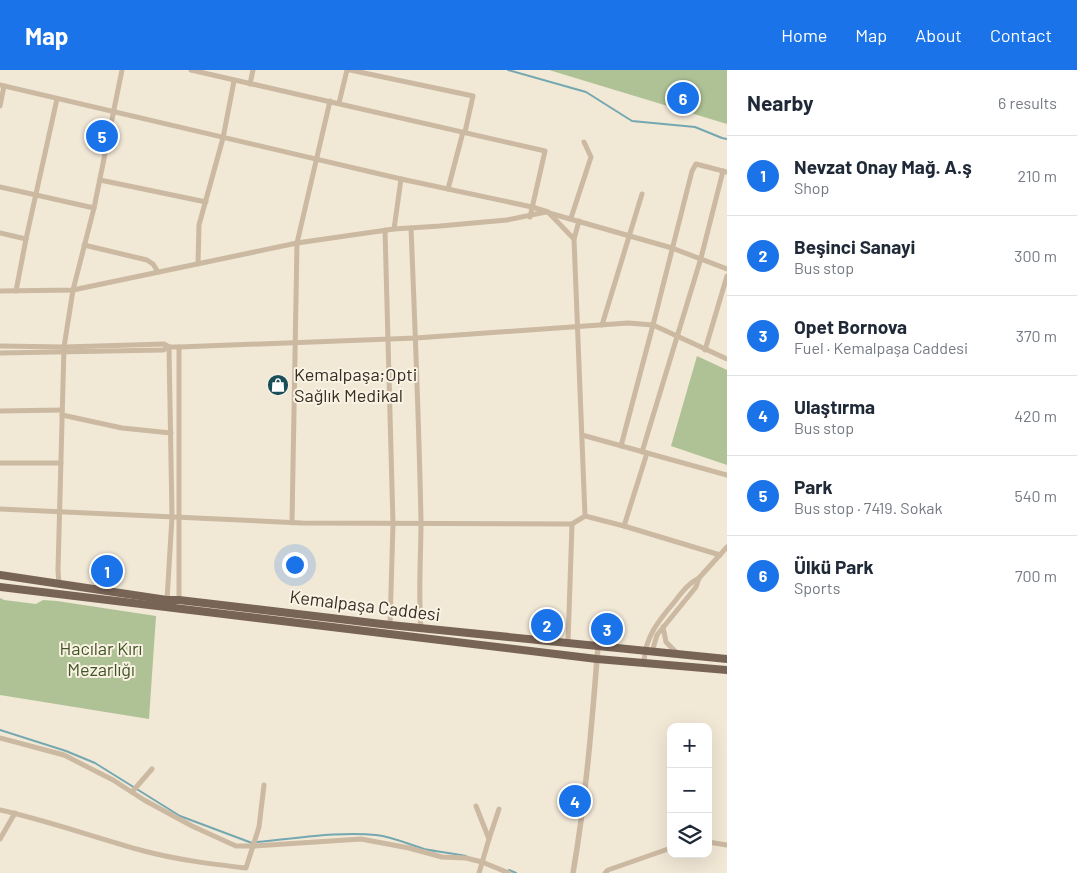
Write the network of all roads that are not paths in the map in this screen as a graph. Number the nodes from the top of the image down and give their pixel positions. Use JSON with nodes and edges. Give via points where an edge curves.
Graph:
{"nodes":[{"id":1,"x":122,"y":70,"type":"edge"},
{"id":2,"x":191,"y":70,"type":"edge"},
{"id":3,"x":253,"y":70,"type":"edge"},
{"id":4,"x":348,"y":70,"type":"edge"},
{"id":5,"x":234,"y":80,"type":"junction"},
{"id":6,"x":250,"y":84,"type":"junction"},
{"id":7,"x":2,"y":85,"type":"edge"},
{"id":8,"x":57,"y":99,"type":"junction"},
{"id":9,"x":330,"y":101,"type":"junction"},
{"id":10,"x":339,"y":103,"type":"junction"},
{"id":11,"x":0,"y":106,"type":"edge"},
{"id":12,"x":114,"y":111,"type":"junction"},
{"id":13,"x":464,"y":132,"type":"junction"},
{"id":14,"x":223,"y":138,"type":"junction"},
{"id":15,"x":584,"y":142,"type":"dead end"},
{"id":16,"x":317,"y":160,"type":"junction"},
{"id":17,"x":725,"y":172,"type":"edge"},
{"id":18,"x":402,"y":179,"type":"junction"},
{"id":19,"x":100,"y":180,"type":"junction"},
{"id":20,"x":0,"y":187,"type":"edge"},
{"id":21,"x":448,"y":189,"type":"junction"},
{"id":22,"x":642,"y":194,"type":"dead end"},
{"id":23,"x":36,"y":195,"type":"junction"},
{"id":24,"x":206,"y":202,"type":"junction"},
{"id":25,"x":532,"y":207,"type":"junction"},
{"id":26,"x":94,"y":208,"type":"junction"},
{"id":27,"x":547,"y":212,"type":"junction"},
{"id":28,"x":530,"y":216,"type":"junction"},
{"id":29,"x":571,"y":218,"type":"junction"},
{"id":30,"x":579,"y":221,"type":"junction"},
{"id":31,"x":411,"y":228,"type":"junction"},
{"id":32,"x":394,"y":229,"type":"junction"},
{"id":33,"x":385,"y":230,"type":"junction"},
{"id":34,"x":0,"y":233,"type":"edge"},
{"id":35,"x":630,"y":235,"type":"junction"},
{"id":36,"x":26,"y":239,"type":"junction"},
{"id":37,"x":574,"y":239,"type":"junction"},
{"id":38,"x":297,"y":243,"type":"junction"},
{"id":39,"x":84,"y":245,"type":"junction"},
{"id":40,"x":672,"y":248,"type":"junction"},
{"id":41,"x":701,"y":258,"type":"junction"},
{"id":42,"x":198,"y":264,"type":"junction"},
{"id":43,"x":727,"y":269,"type":"edge"},
{"id":44,"x":158,"y":272,"type":"junction"},
{"id":45,"x":727,"y":276,"type":"edge"},
{"id":46,"x":73,"y":290,"type":"junction"},
{"id":47,"x":0,"y":291,"type":"edge"},
{"id":48,"x":16,"y":291,"type":"junction"},
{"id":49,"x":602,"y":325,"type":"junction"},
{"id":50,"x":653,"y":326,"type":"junction"},
{"id":51,"x":578,"y":327,"type":"junction"},
{"id":52,"x":678,"y":337,"type":"junction"},
{"id":53,"x":416,"y":338,"type":"junction"},
{"id":54,"x":387,"y":339,"type":"junction"},
{"id":55,"x":294,"y":343,"type":"junction"},
{"id":56,"x":0,"y":346,"type":"edge"},
{"id":57,"x":169,"y":347,"type":"junction"},
{"id":58,"x":179,"y":347,"type":"junction"},
{"id":59,"x":64,"y":350,"type":"junction"},
{"id":60,"x":705,"y":350,"type":"junction"},
{"id":61,"x":0,"y":353,"type":"edge"},
{"id":62,"x":727,"y":360,"type":"edge"},
{"id":63,"x":0,"y":411,"type":"edge"},
{"id":64,"x":62,"y":413,"type":"junction"},
{"id":65,"x":171,"y":432,"type":"junction"},
{"id":66,"x":582,"y":435,"type":"junction"},
{"id":67,"x":621,"y":446,"type":"junction"},
{"id":68,"x":644,"y":452,"type":"junction"},
{"id":69,"x":0,"y":463,"type":"edge"},
{"id":70,"x":61,"y":463,"type":"junction"},
{"id":71,"x":727,"y":475,"type":"edge"},
{"id":72,"x":0,"y":509,"type":"edge"},
{"id":73,"x":60,"y":513,"type":"junction"},
{"id":74,"x":584,"y":516,"type":"junction"},
{"id":75,"x":172,"y":517,"type":"junction"},
{"id":76,"x":179,"y":518,"type":"junction"},
{"id":77,"x":292,"y":523,"type":"junction"},
{"id":78,"x":393,"y":524,"type":"junction"},
{"id":79,"x":421,"y":524,"type":"junction"},
{"id":80,"x":572,"y":524,"type":"junction"},
{"id":81,"x":624,"y":526,"type":"junction"},
{"id":82,"x":727,"y":546,"type":"edge"},
{"id":83,"x":720,"y":555,"type":"junction"},
{"id":84,"x":0,"y":575,"type":"edge"},
{"id":85,"x":699,"y":578,"type":"junction"},
{"id":86,"x":59,"y":585,"type":"junction"},
{"id":87,"x":0,"y":587,"type":"edge"},
{"id":88,"x":167,"y":600,"type":"junction"},
{"id":89,"x":179,"y":600,"type":"junction"},
{"id":90,"x":390,"y":625,"type":"junction"},
{"id":91,"x":663,"y":627,"type":"junction"},
{"id":92,"x":421,"y":628,"type":"junction"},
{"id":93,"x":568,"y":642,"type":"junction"},
{"id":94,"x":598,"y":646,"type":"junction"},
{"id":95,"x":648,"y":651,"type":"junction"},
{"id":96,"x":678,"y":655,"type":"junction"},
{"id":97,"x":597,"y":658,"type":"junction"},
{"id":98,"x":727,"y":659,"type":"edge"},
{"id":99,"x":648,"y":662,"type":"junction"},
{"id":100,"x":727,"y":670,"type":"edge"},
{"id":101,"x":0,"y":738,"type":"edge"},
{"id":102,"x":152,"y":769,"type":"dead end"},
{"id":103,"x":264,"y":785,"type":"dead end"},
{"id":104,"x":133,"y":791,"type":"junction"},
{"id":105,"x":476,"y":806,"type":"dead end"},
{"id":106,"x":499,"y":808,"type":"dead end"},
{"id":107,"x":0,"y":810,"type":"edge"},
{"id":108,"x":15,"y":813,"type":"junction"},
{"id":109,"x":0,"y":839,"type":"edge"},
{"id":110,"x":489,"y":839,"type":"junction"},
{"id":111,"x":254,"y":843,"type":"junction"},
{"id":112,"x":712,"y":843,"type":"edge"},
{"id":113,"x":727,"y":845,"type":"edge"},
{"id":114,"x":667,"y":849,"type":"edge"},
{"id":115,"x":482,"y":862,"type":"junction"},
{"id":116,"x":479,"y":873,"type":"edge"},
{"id":117,"x":509,"y":873,"type":"edge"},
{"id":118,"x":573,"y":873,"type":"edge"},
{"id":119,"x":605,"y":873,"type":"edge"}],
"edges":[{"from":1,"to":12,"type":"street"},
{"from":2,"to":5,"type":"street"},
{"from":3,"to":6,"type":"street"},
{"from":4,"to":10,"type":"street"},
{"from":4,"to":13,"type":"street","via":[[473,96]]},
{"from":5,"to":6,"type":"street"},
{"from":5,"to":14,"type":"street"},
{"from":6,"to":9,"type":"street"},
{"from":7,"to":8,"type":"street"},
{"from":7,"to":11,"type":"street"},
{"from":8,"to":12,"type":"street"},
{"from":8,"to":23,"type":"street"},
{"from":9,"to":10,"type":"street"},
{"from":9,"to":16,"type":"street"},
{"from":10,"to":13,"type":"street"},
{"from":12,"to":14,"type":"street"},
{"from":12,"to":19,"type":"street"},
{"from":13,"to":21,"type":"street"},
{"from":13,"to":25,"type":"street","via":[[546,151]]},
{"from":14,"to":16,"type":"street"},
{"from":14,"to":24,"type":"street"},
{"from":15,"to":29,"type":"street","via":[[591,157]]},
{"from":16,"to":18,"type":"street"},
{"from":16,"to":38,"type":"street"},
{"from":17,"to":40,"type":"street","via":[[696,164]]},
{"from":17,"to":41,"type":"street"},
{"from":18,"to":21,"type":"street"},
{"from":18,"to":32,"type":"street"},
{"from":19,"to":24,"type":"street"},
{"from":19,"to":26,"type":"street"},
{"from":20,"to":23,"type":"street"},
{"from":21,"to":25,"type":"street"},
{"from":22,"to":35,"type":"street"},
{"from":23,"to":26,"type":"street"},
{"from":23,"to":36,"type":"street"},
{"from":24,"to":42,"type":"street","via":[[199,225]]},
{"from":25,"to":27,"type":"street"},
{"from":25,"to":28,"type":"street"},
{"from":26,"to":39,"type":"street"},
{"from":27,"to":28,"type":"street"},
{"from":27,"to":29,"type":"street"},
{"from":27,"to":37,"type":"street"},
{"from":28,"to":31,"type":"street"},
{"from":29,"to":30,"type":"street"},
{"from":30,"to":35,"type":"street"},
{"from":30,"to":37,"type":"street"},
{"from":31,"to":32,"type":"street"},
{"from":31,"to":53,"type":"street"},
{"from":32,"to":33,"type":"street"},
{"from":33,"to":38,"type":"street"},
{"from":33,"to":54,"type":"street"},
{"from":34,"to":36,"type":"street"},
{"from":35,"to":40,"type":"street"},
{"from":35,"to":49,"type":"street"},
{"from":36,"to":48,"type":"street"},
{"from":37,"to":51,"type":"street"},
{"from":38,"to":42,"type":"street"},
{"from":38,"to":55,"type":"street"},
{"from":39,"to":44,"type":"street","via":[[147,260]]},
{"from":39,"to":46,"type":"street"},
{"from":40,"to":41,"type":"street"},
{"from":40,"to":50,"type":"street"},
{"from":41,"to":43,"type":"street"},
{"from":41,"to":52,"type":"street"},
{"from":42,"to":44,"type":"street"},
{"from":44,"to":46,"type":"street"},
{"from":45,"to":60,"type":"street"},
{"from":46,"to":48,"type":"street"},
{"from":46,"to":59,"type":"street"},
{"from":47,"to":48,"type":"street"},
{"from":49,"to":50,"type":"street","via":[[628,323]]},
{"from":49,"to":51,"type":"street"},
{"from":50,"to":52,"type":"street"},
{"from":50,"to":67,"type":"street"},
{"from":51,"to":53,"type":"street"},
{"from":51,"to":66,"type":"street"},
{"from":52,"to":60,"type":"street"},
{"from":52,"to":68,"type":"street"},
{"from":53,"to":54,"type":"street"},
{"from":53,"to":79,"type":"street"},
{"from":54,"to":55,"type":"street"},
{"from":54,"to":78,"type":"street"},
{"from":55,"to":58,"type":"street"},
{"from":55,"to":77,"type":"street"},
{"from":56,"to":59,"type":"street"},
{"from":57,"to":58,"type":"street"},
{"from":57,"to":59,"type":"street","via":[[163,350]]},
{"from":57,"to":65,"type":"street"},
{"from":58,"to":76,"type":"street"},
{"from":59,"to":61,"type":"street"},
{"from":59,"to":64,"type":"street"},
{"from":60,"to":62,"type":"street"},
{"from":63,"to":64,"type":"street"},
{"from":64,"to":65,"type":"street","via":[[122,428]]},
{"from":64,"to":70,"type":"street"},
{"from":65,"to":75,"type":"street"},
{"from":66,"to":67,"type":"street"},
{"from":66,"to":74,"type":"street"},
{"from":67,"to":68,"type":"street"},
{"from":68,"to":71,"type":"street"},
{"from":68,"to":81,"type":"street"},
{"from":69,"to":70,"type":"street"},
{"from":70,"to":73,"type":"street"},
{"from":72,"to":73,"type":"street"},
{"from":73,"to":75,"type":"street"},
{"from":73,"to":86,"type":"street"},
{"from":74,"to":80,"type":"street"},
{"from":74,"to":81,"type":"street"},
{"from":75,"to":76,"type":"street"},
{"from":75,"to":88,"type":"street"},
{"from":76,"to":77,"type":"street"},
{"from":76,"to":89,"type":"street"},
{"from":77,"to":78,"type":"street"},
{"from":78,"to":79,"type":"street"},
{"from":78,"to":90,"type":"street"},
{"from":79,"to":80,"type":"street"},
{"from":79,"to":92,"type":"street"},
{"from":80,"to":93,"type":"street"},
{"from":81,"to":83,"type":"street"},
{"from":82,"to":83,"type":"street"},
{"from":83,"to":85,"type":"street"},
{"from":84,"to":86,"type":"main road","name":"Kemalpaşa Caddesi"},
{"from":85,"to":91,"type":"street","via":[[696,587]]},
{"from":85,"to":95,"type":"street","via":[[691,582],[658,621],[651,632]]},
{"from":86,"to":88,"type":"main road","name":"Kemalpaşa Caddesi"},
{"from":87,"to":97,"type":"main road","name":"Kemalpaşa Caddesi"},
{"from":88,"to":89,"type":"main road","name":"Kemalpaşa Caddesi"},
{"from":89,"to":90,"type":"main road","name":"Kemalpaşa Caddesi"},
{"from":90,"to":92,"type":"main road","name":"Kemalpaşa Caddesi"},
{"from":91,"to":95,"type":"street"},
{"from":91,"to":96,"type":"street","via":[[666,642]]},
{"from":92,"to":93,"type":"main road","name":"Kemalpaşa Caddesi"},
{"from":93,"to":94,"type":"main road","name":"Kemalpaşa Caddesi"},
{"from":94,"to":95,"type":"main road","name":"Kemalpaşa Caddesi"},
{"from":94,"to":97,"type":"street"},
{"from":95,"to":96,"type":"main road","name":"Kemalpaşa Caddesi"},
{"from":95,"to":99,"type":"main road"},
{"from":96,"to":98,"type":"main road","name":"Kemalpaşa Caddesi"},
{"from":97,"to":99,"type":"main road","name":"Kemalpaşa Caddesi"},
{"from":97,"to":118,"type":"street","via":[[582,817]]},
{"from":99,"to":100,"type":"main road"},
{"from":101,"to":104,"type":"street","via":[[64,755]]},
{"from":102,"to":104,"type":"street"},
{"from":103,"to":111,"type":"street"},
{"from":104,"to":111,"type":"street","via":[[192,826],[236,846]]},
{"from":105,"to":110,"type":"street"},
{"from":106,"to":110,"type":"street"},
{"from":107,"to":108,"type":"street"},
{"from":108,"to":109,"type":"street"},
{"from":108,"to":111,"type":"street","via":[[144,851],[246,868]]},
{"from":110,"to":115,"type":"street"},
{"from":111,"to":115,"type":"street","via":[[361,839],[442,857]]},
{"from":112,"to":113,"type":"street"},
{"from":114,"to":119,"type":"street"},
{"from":115,"to":116,"type":"street"},
{"from":115,"to":117,"type":"street"}]}
